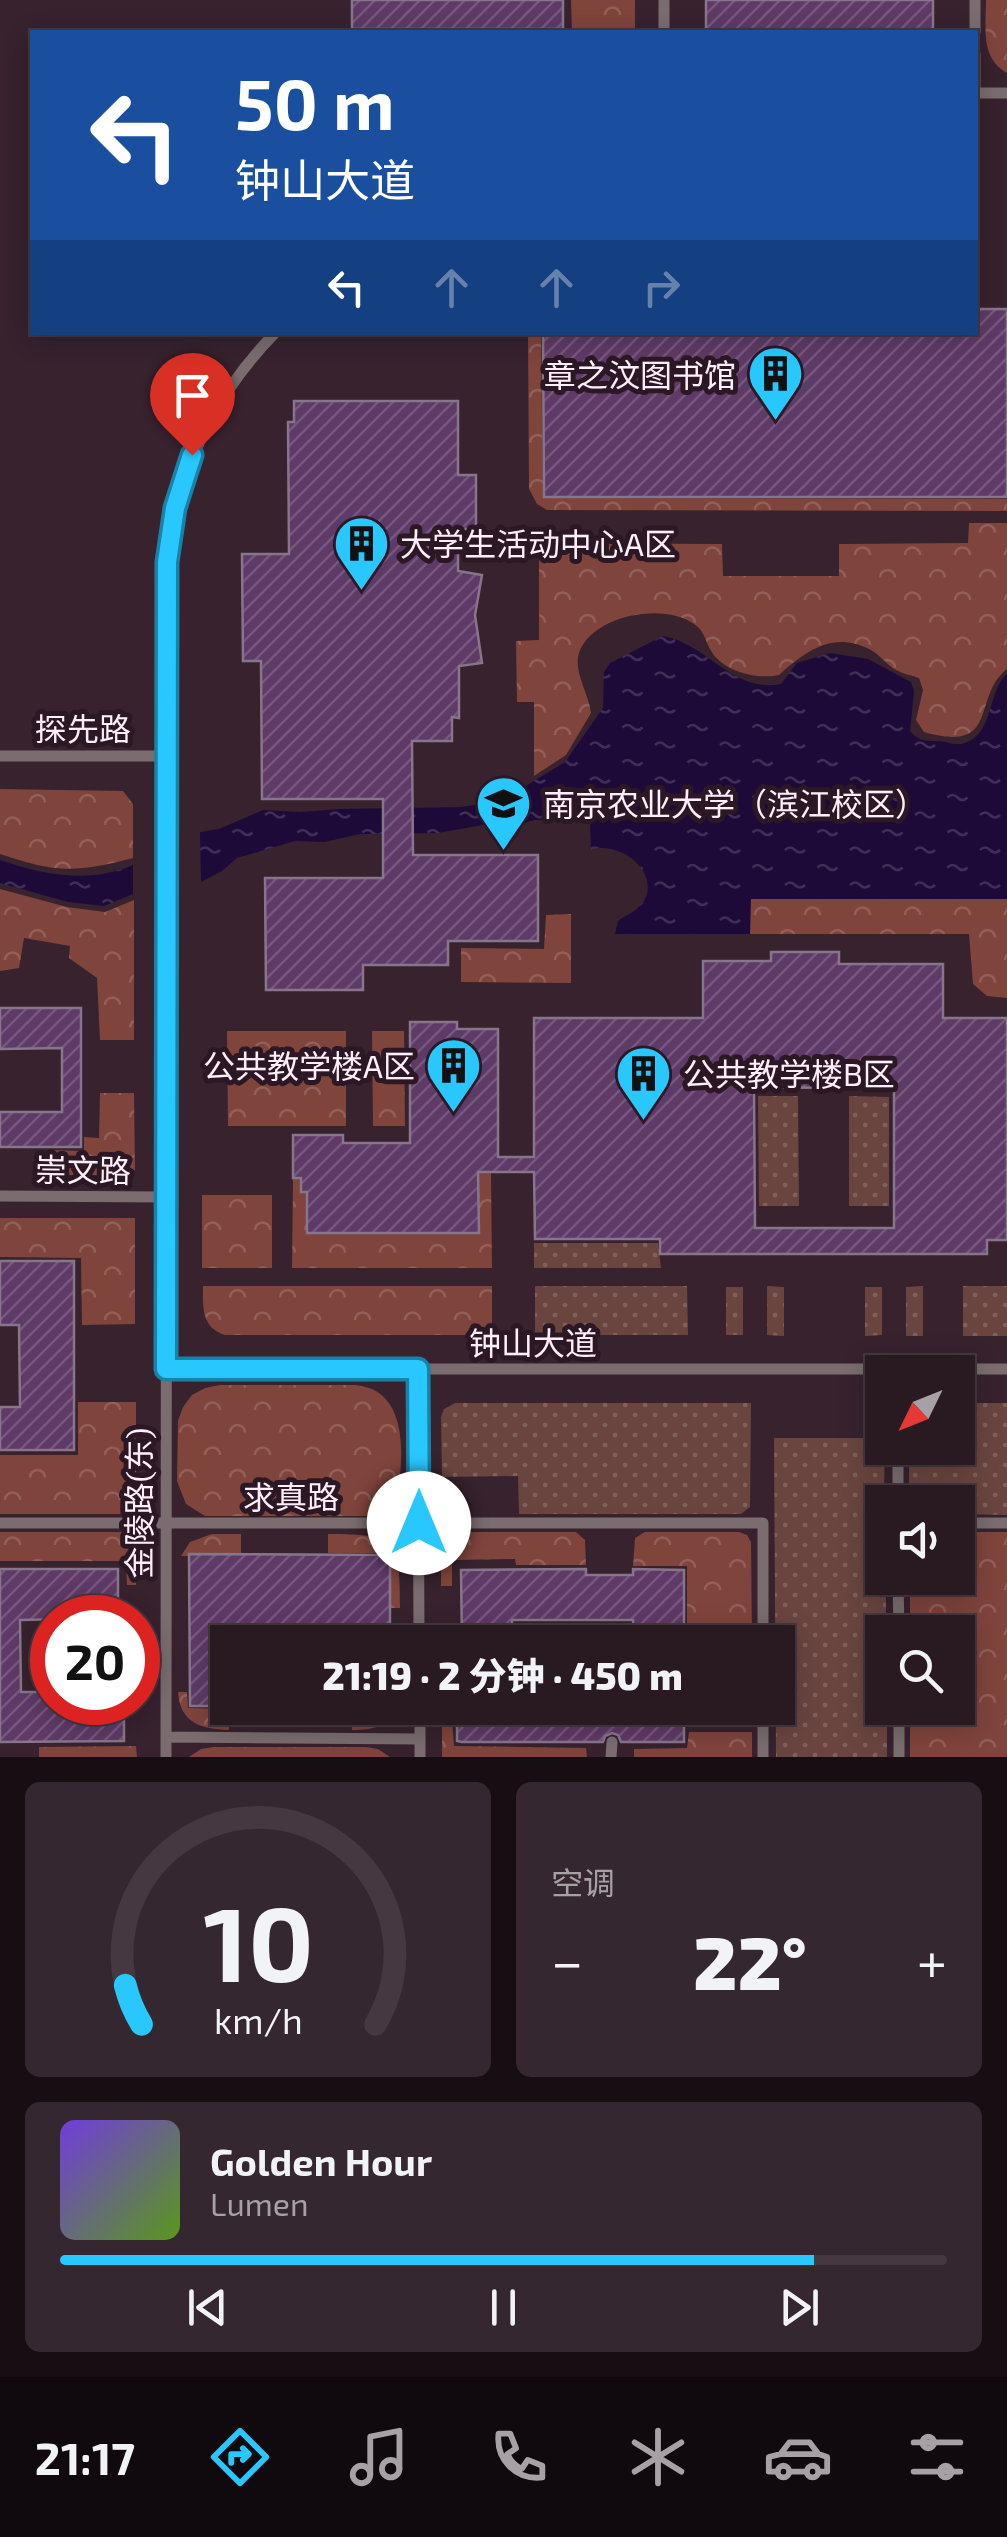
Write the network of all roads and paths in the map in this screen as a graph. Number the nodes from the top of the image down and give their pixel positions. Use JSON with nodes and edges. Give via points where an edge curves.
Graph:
{"nodes":[{"id":1,"x":664,"y":0,"type":"edge"},
{"id":2,"x":975,"y":0,"type":"edge"},
{"id":3,"x":664,"y":30,"type":"edge"},
{"id":4,"x":975,"y":30,"type":"edge"},
{"id":5,"x":978,"y":93,"type":"edge"},
{"id":6,"x":1007,"y":93,"type":"edge"},
{"id":7,"x":273,"y":335,"type":"edge"},
{"id":8,"x":0,"y":756,"type":"edge"},
{"id":9,"x":166,"y":756,"type":"junction"},
{"id":10,"x":0,"y":1196,"type":"edge"},
{"id":11,"x":166,"y":1197,"type":"junction"},
{"id":12,"x":166,"y":1369,"type":"junction"},
{"id":13,"x":418,"y":1369,"type":"junction"},
{"id":14,"x":1007,"y":1369,"type":"edge"},
{"id":15,"x":975,"y":1370,"type":"edge"},
{"id":16,"x":865,"y":1371,"type":"edge"},
{"id":17,"x":0,"y":1523,"type":"edge"},
{"id":18,"x":419,"y":1523,"type":"junction"},
{"id":19,"x":975,"y":1523,"type":"edge"},
{"id":20,"x":1007,"y":1523,"type":"edge"},
{"id":21,"x":166,"y":1524,"type":"junction"},
{"id":22,"x":419,"y":1625,"type":"edge"},
{"id":23,"x":763,"y":1625,"type":"edge"},
{"id":24,"x":420,"y":1725,"type":"edge"},
{"id":25,"x":763,"y":1725,"type":"edge"},
{"id":26,"x":899,"y":1725,"type":"edge"},
{"id":27,"x":166,"y":1736,"type":"junction"},
{"id":28,"x":420,"y":1739,"type":"junction"},
{"id":29,"x":612,"y":1742,"type":"dead end"},
{"id":30,"x":166,"y":1757,"type":"edge"},
{"id":31,"x":420,"y":1757,"type":"edge"},
{"id":32,"x":611,"y":1757,"type":"edge"},
{"id":33,"x":763,"y":1757,"type":"edge"},
{"id":34,"x":899,"y":1757,"type":"edge"}],
"edges":[{"from":1,"to":3,"type":"lane"},
{"from":2,"to":4,"type":"lane"},
{"from":5,"to":6,"type":"lane"},
{"from":7,"to":9,"type":"lane","via":[[217,406],[175,508],[166,576]]},
{"from":8,"to":9,"type":"lane","name":"探先路"},
{"from":9,"to":11,"type":"lane"},
{"from":10,"to":11,"type":"lane","name":"崇文路"},
{"from":11,"to":12,"type":"lane"},
{"from":12,"to":13,"type":"lane","name":"钟山大道"},
{"from":12,"to":21,"type":"lane","name":"金陵路(东)"},
{"from":13,"to":16,"type":"lane","name":"钟山大道"},
{"from":13,"to":18,"type":"lane"},
{"from":14,"to":15,"type":"lane","name":"钟山大道"},
{"from":17,"to":21,"type":"lane","name":"求真路"},
{"from":18,"to":21,"type":"lane","name":"求真路"},
{"from":18,"to":22,"type":"lane"},
{"from":18,"to":23,"type":"lane","name":"求真路","via":[[762,1523]]},
{"from":19,"to":20,"type":"lane"},
{"from":21,"to":27,"type":"lane","name":"金陵路(东)"},
{"from":24,"to":28,"type":"lane"},
{"from":25,"to":33,"type":"lane"},
{"from":26,"to":34,"type":"lane"},
{"from":27,"to":28,"type":"lane"},
{"from":27,"to":30,"type":"lane","name":"金陵路(东)"},
{"from":28,"to":31,"type":"lane"},
{"from":29,"to":32,"type":"lane"}]}
